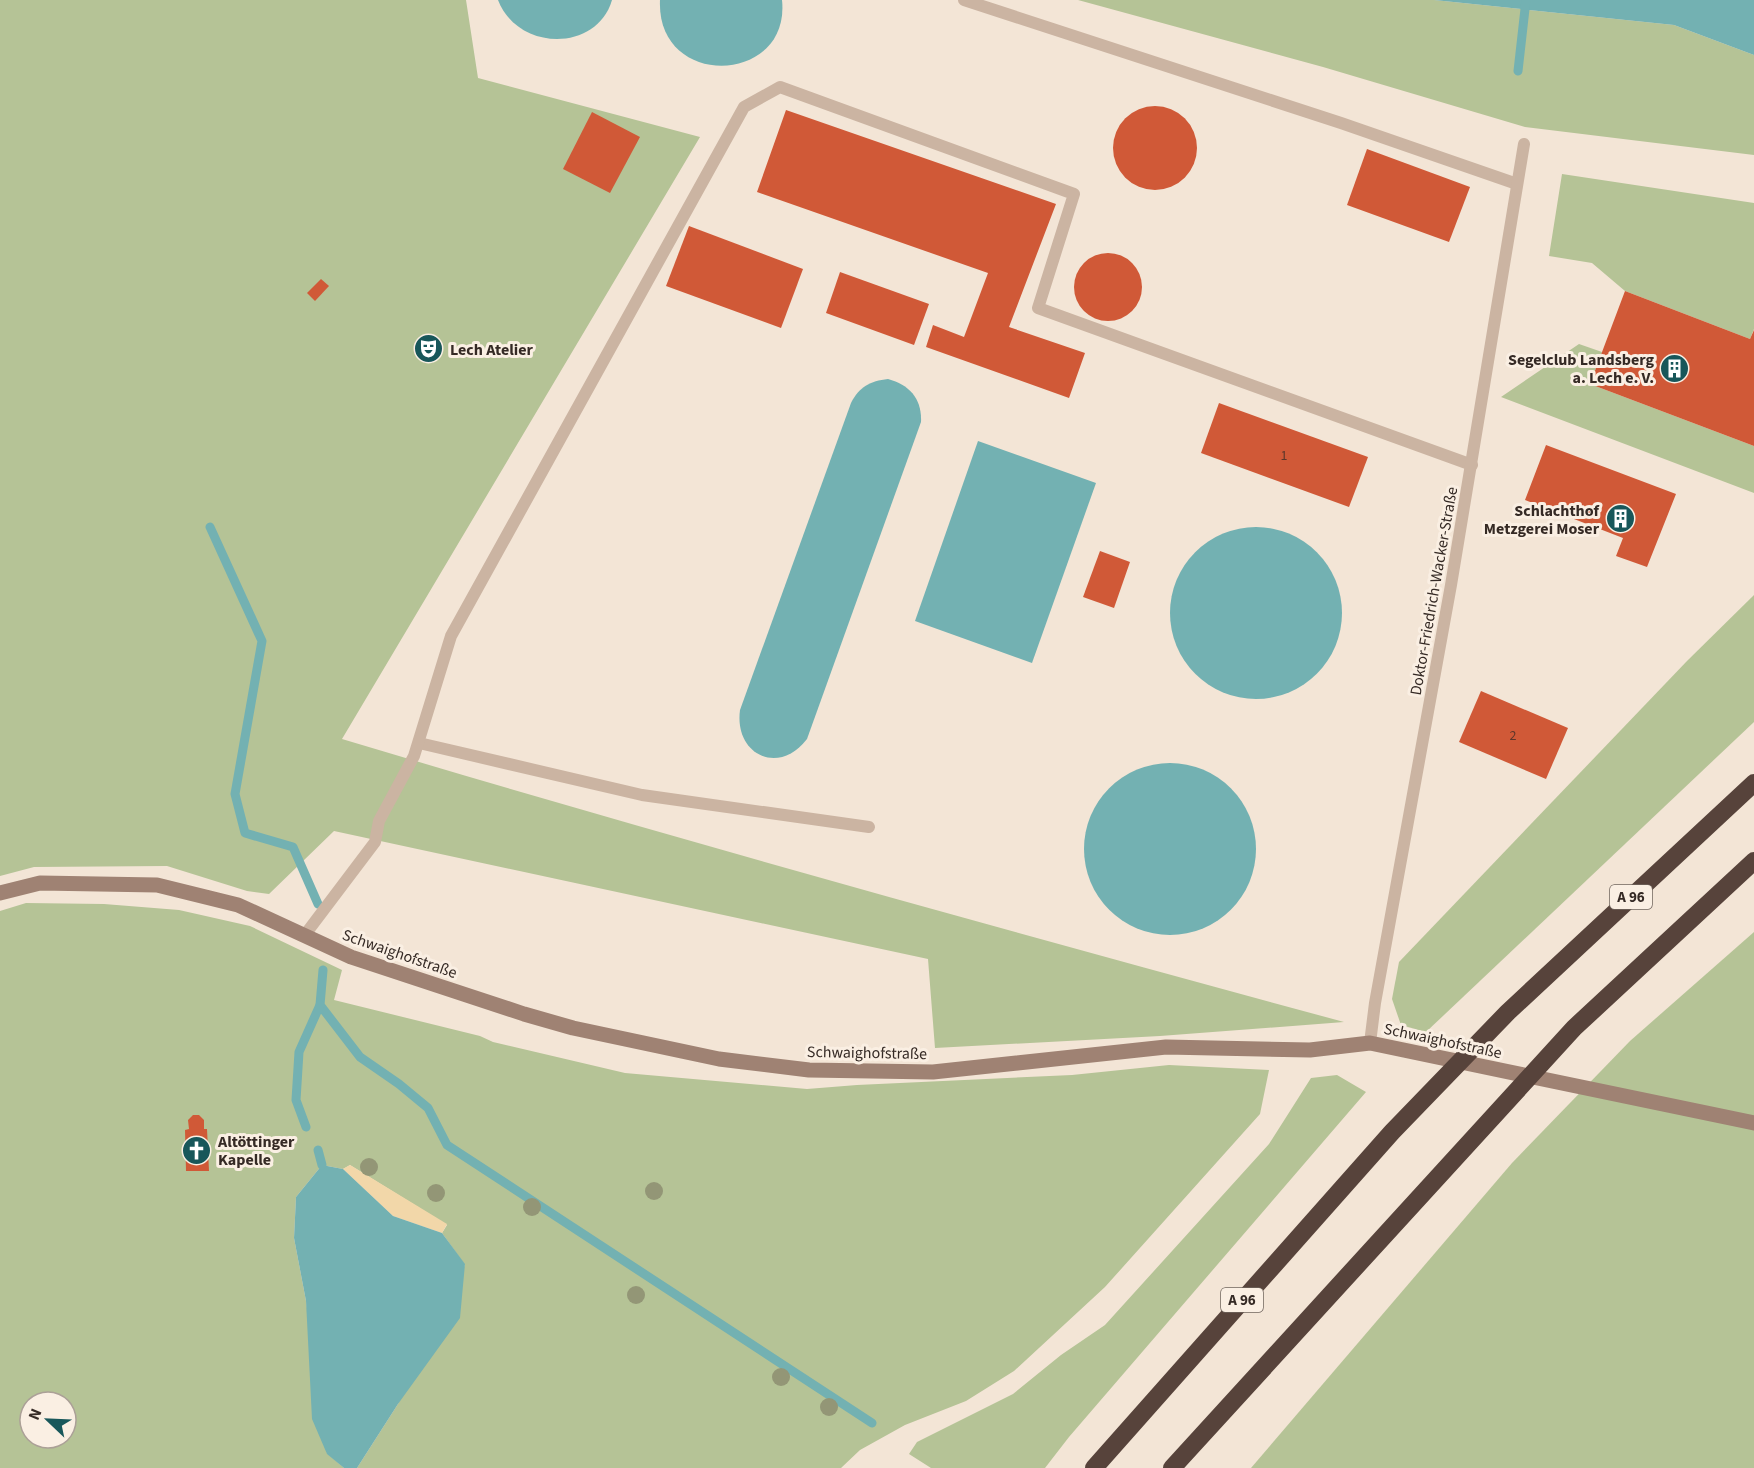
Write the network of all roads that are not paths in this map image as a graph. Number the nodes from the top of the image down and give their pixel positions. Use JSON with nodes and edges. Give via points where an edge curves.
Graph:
{"nodes":[{"id":1,"x":964,"y":0,"type":"edge"},
{"id":2,"x":1524,"y":144,"type":"dead end"},
{"id":3,"x":1517,"y":184,"type":"junction"},
{"id":4,"x":1472,"y":465,"type":"junction"},
{"id":5,"x":419,"y":743,"type":"junction"},
{"id":6,"x":1754,"y":783,"type":"edge"},
{"id":7,"x":869,"y":827,"type":"dead end"},
{"id":8,"x":1754,"y":861,"type":"edge"},
{"id":9,"x":0,"y":893,"type":"edge"},
{"id":10,"x":303,"y":936,"type":"junction"},
{"id":11,"x":1370,"y":1043,"type":"junction"},
{"id":12,"x":1754,"y":1123,"type":"edge"},
{"id":13,"x":1094,"y":1468,"type":"edge"},
{"id":14,"x":1172,"y":1468,"type":"edge"}],
"edges":[{"from":1,"to":3,"type":"lane"},
{"from":2,"to":3,"type":"lane","name":"Doktor-Friedrich-Wacker-Straße"},
{"from":3,"to":4,"type":"lane","name":"Doktor-Friedrich-Wacker-Straße"},
{"from":4,"to":5,"type":"lane","via":[[1038,308],[1074,194],[780,87],[744,107],[451,636]]},
{"from":4,"to":11,"type":"lane","name":"Doktor-Friedrich-Wacker-Straße"},
{"from":5,"to":7,"type":"lane","via":[[642,795]]},
{"from":5,"to":10,"type":"lane","via":[[379,821],[375,842]]},
{"from":6,"to":13,"type":"highway","number":"A 96","via":[[1508,1012],[1392,1132]]},
{"from":8,"to":14,"type":"highway","via":[[1574,1028]]},
{"from":9,"to":10,"type":"street","name":"Schwaighofstraße","via":[[40,883],[157,885],[238,905]]},
{"from":10,"to":11,"type":"street","name":"Schwaighofstraße","via":[[351,957],[573,1028],[719,1059],[809,1070],[933,1071],[1166,1047],[1310,1050]]},
{"from":11,"to":12,"type":"street","name":"Schwaighofstraße"}]}
